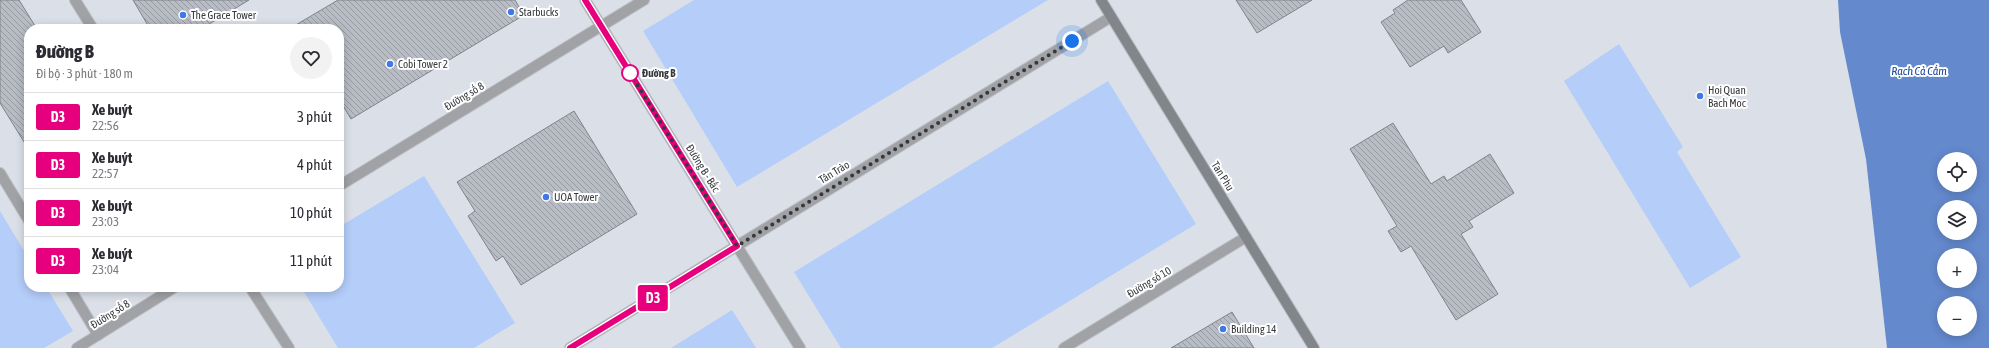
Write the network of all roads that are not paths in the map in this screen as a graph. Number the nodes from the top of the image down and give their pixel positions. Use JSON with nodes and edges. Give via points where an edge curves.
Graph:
{"nodes":[{"id":1,"x":75,"y":0,"type":"edge"},
{"id":2,"x":585,"y":0,"type":"edge"},
{"id":3,"x":644,"y":0,"type":"edge"},
{"id":4,"x":1101,"y":0,"type":"edge"},
{"id":5,"x":1111,"y":17,"type":"junction"},
{"id":6,"x":90,"y":24,"type":"edge"},
{"id":7,"x":601,"y":26,"type":"junction"},
{"id":8,"x":0,"y":173,"type":"edge"},
{"id":9,"x":344,"y":183,"type":"edge"},
{"id":10,"x":24,"y":213,"type":"edge"},
{"id":11,"x":1246,"y":237,"type":"junction"},
{"id":12,"x":737,"y":246,"type":"junction"},
{"id":13,"x":72,"y":292,"type":"edge"},
{"id":14,"x":167,"y":292,"type":"edge"},
{"id":15,"x":253,"y":292,"type":"edge"},
{"id":16,"x":98,"y":335,"type":"junction"},
{"id":17,"x":77,"y":348,"type":"edge"},
{"id":18,"x":289,"y":348,"type":"edge"},
{"id":19,"x":570,"y":348,"type":"edge"},
{"id":20,"x":800,"y":348,"type":"edge"},
{"id":21,"x":1064,"y":348,"type":"edge"},
{"id":22,"x":1314,"y":348,"type":"edge"}],
"edges":[{"from":1,"to":6,"type":"street"},
{"from":2,"to":7,"type":"street","name":"Đường B - Bắc"},
{"from":3,"to":7,"type":"street","name":"Đường số 8"},
{"from":4,"to":5,"type":"street","name":"Tan Phu"},
{"from":5,"to":11,"type":"street","name":"Tan Phu"},
{"from":5,"to":12,"type":"street","name":"Tân Trào"},
{"from":7,"to":9,"type":"street","name":"Đường số 8"},
{"from":7,"to":12,"type":"street","name":"Đường B - Bắc"},
{"from":8,"to":10,"type":"street"},
{"from":11,"to":21,"type":"street","name":"Đường số 10"},
{"from":11,"to":22,"type":"street","name":"Tan Phu"},
{"from":12,"to":19,"type":"street","name":"Tân Trào"},
{"from":12,"to":20,"type":"street","name":"Đường B - Bắc"},
{"from":13,"to":16,"type":"street"},
{"from":14,"to":16,"type":"street","name":"Đường số 8"},
{"from":15,"to":18,"type":"street"},
{"from":16,"to":17,"type":"street","name":"Đường số 8"}]}
